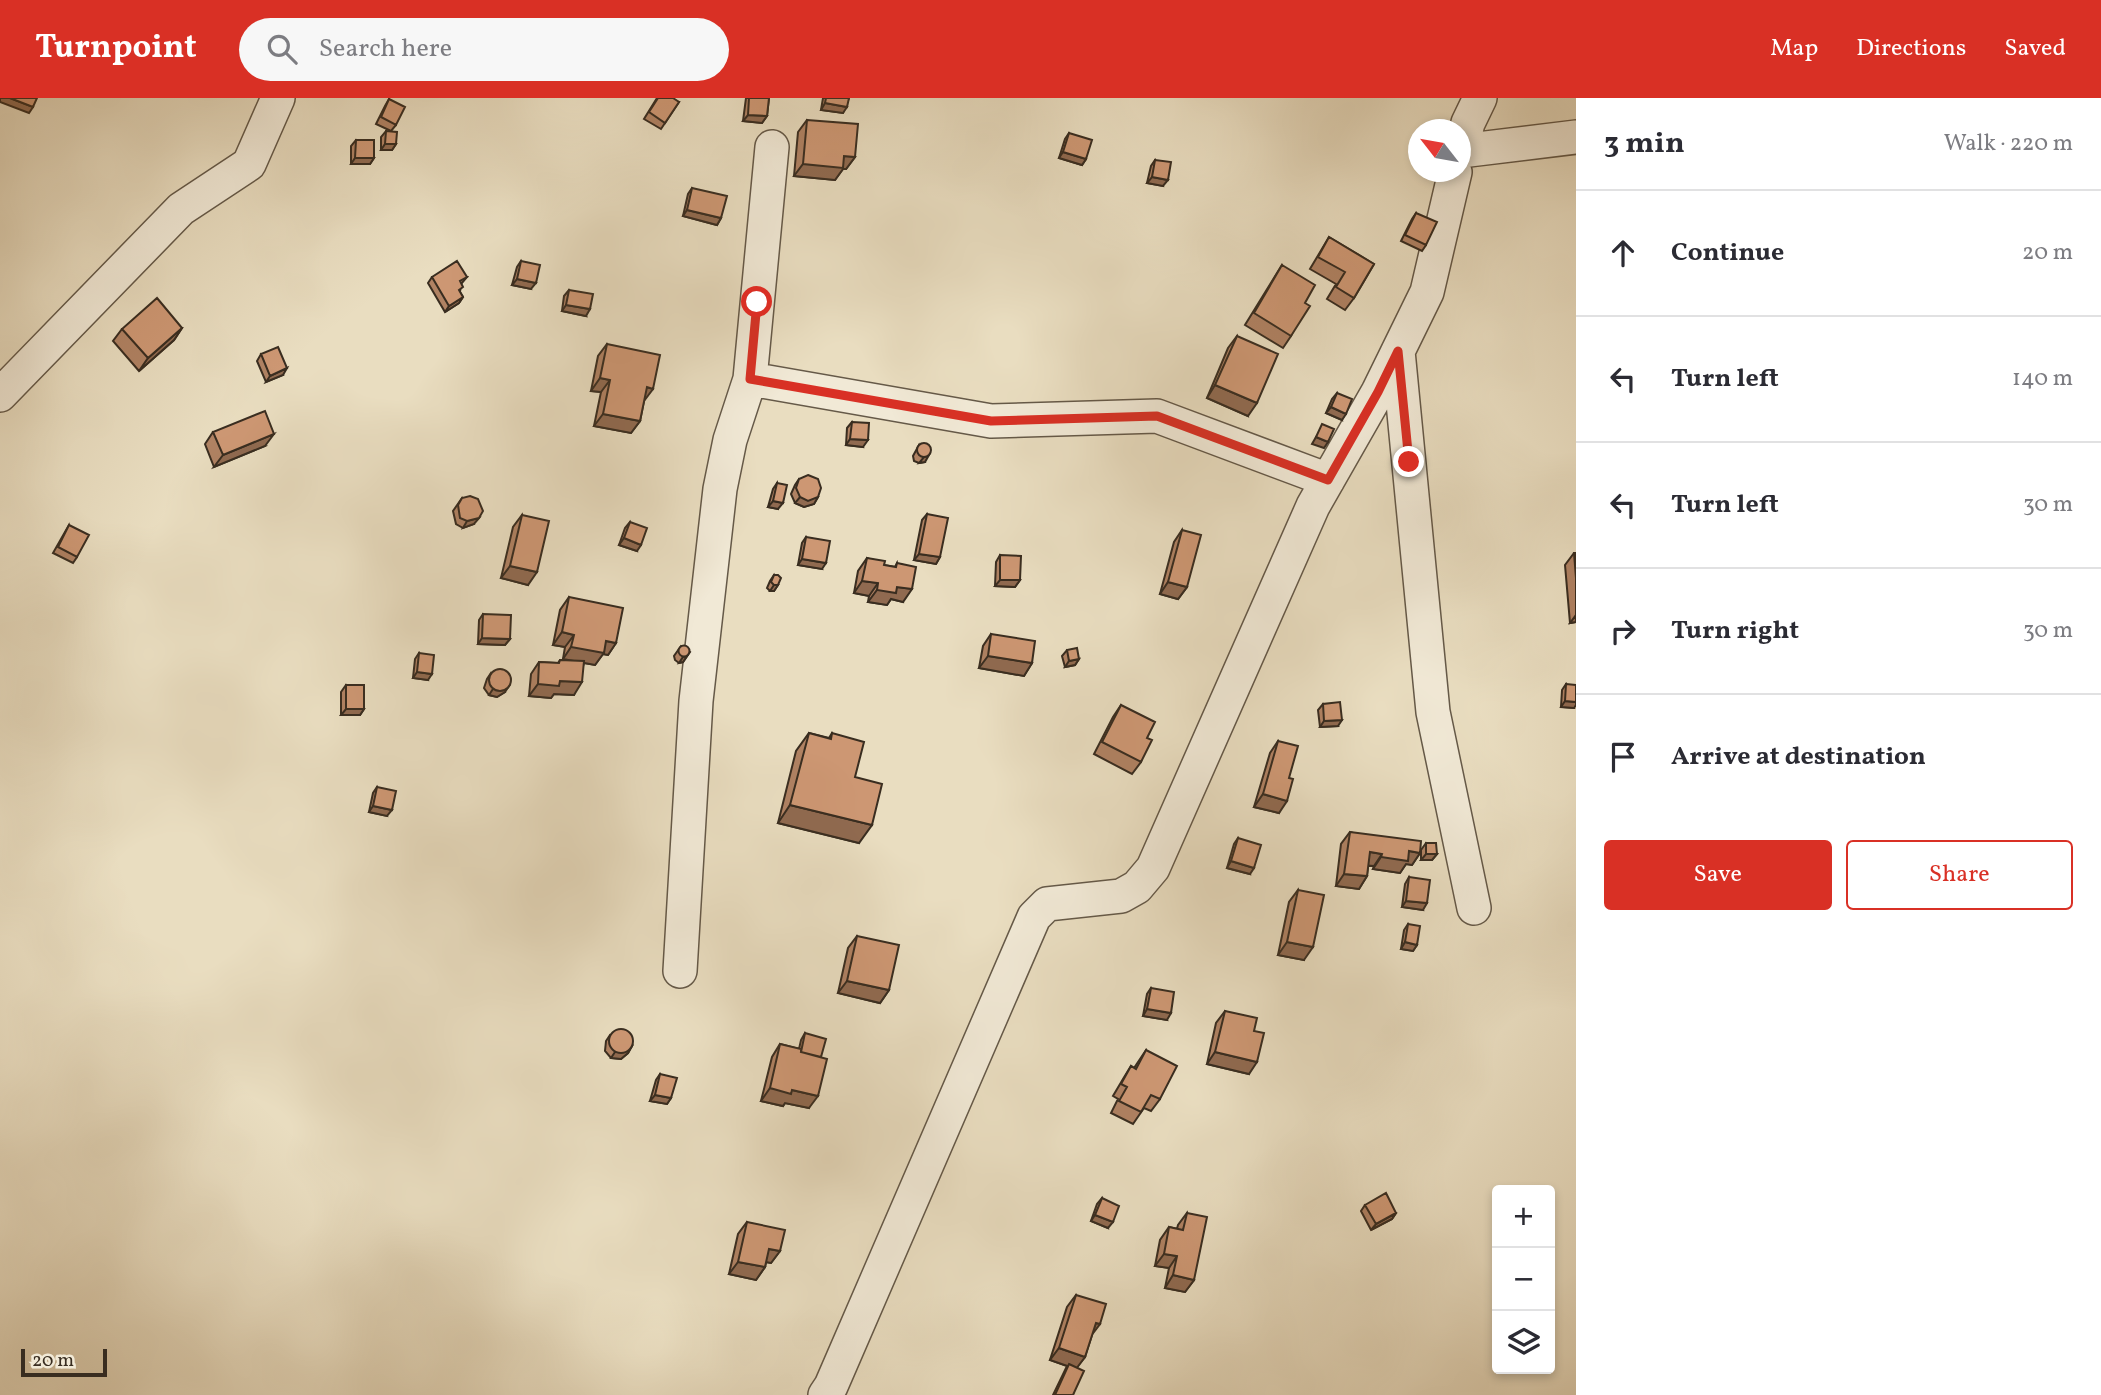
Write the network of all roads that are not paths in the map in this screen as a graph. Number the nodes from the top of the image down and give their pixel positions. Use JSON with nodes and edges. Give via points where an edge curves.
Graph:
{"nodes":[{"id":1,"x":278,"y":98,"type":"edge"},
{"id":2,"x":1480,"y":98,"type":"edge"},
{"id":3,"x":1470,"y":119,"type":"edge"},
{"id":4,"x":1576,"y":137,"type":"edge"},
{"id":5,"x":772,"y":147,"type":"dead end"},
{"id":6,"x":1471,"y":149,"type":"edge"},
{"id":7,"x":1453,"y":182,"type":"edge"},
{"id":8,"x":1398,"y":351,"type":"junction"},
{"id":9,"x":750,"y":379,"type":"junction"},
{"id":10,"x":0,"y":395,"type":"edge"},
{"id":11,"x":1328,"y":480,"type":"junction"},
{"id":12,"x":1474,"y":908,"type":"dead end"},
{"id":13,"x":680,"y":971,"type":"dead end"},
{"id":14,"x":825,"y":1395,"type":"edge"}],
"edges":[{"from":1,"to":10,"type":"lane","via":[[249,164],[181,209]]},
{"from":2,"to":3,"type":"lane"},
{"from":4,"to":6,"type":"lane"},
{"from":5,"to":9,"type":"lane"},
{"from":7,"to":8,"type":"lane","via":[[1427,292]]},
{"from":8,"to":11,"type":"lane"},
{"from":8,"to":12,"type":"lane","via":[[1433,712]]},
{"from":9,"to":11,"type":"lane","via":[[991,421],[1157,416]]},
{"from":9,"to":13,"type":"lane","via":[[720,489],[696,701]]},
{"from":11,"to":14,"type":"lane","via":[[1153,868],[1137,887],[1121,896],[1047,904],[1034,917]]}]}
